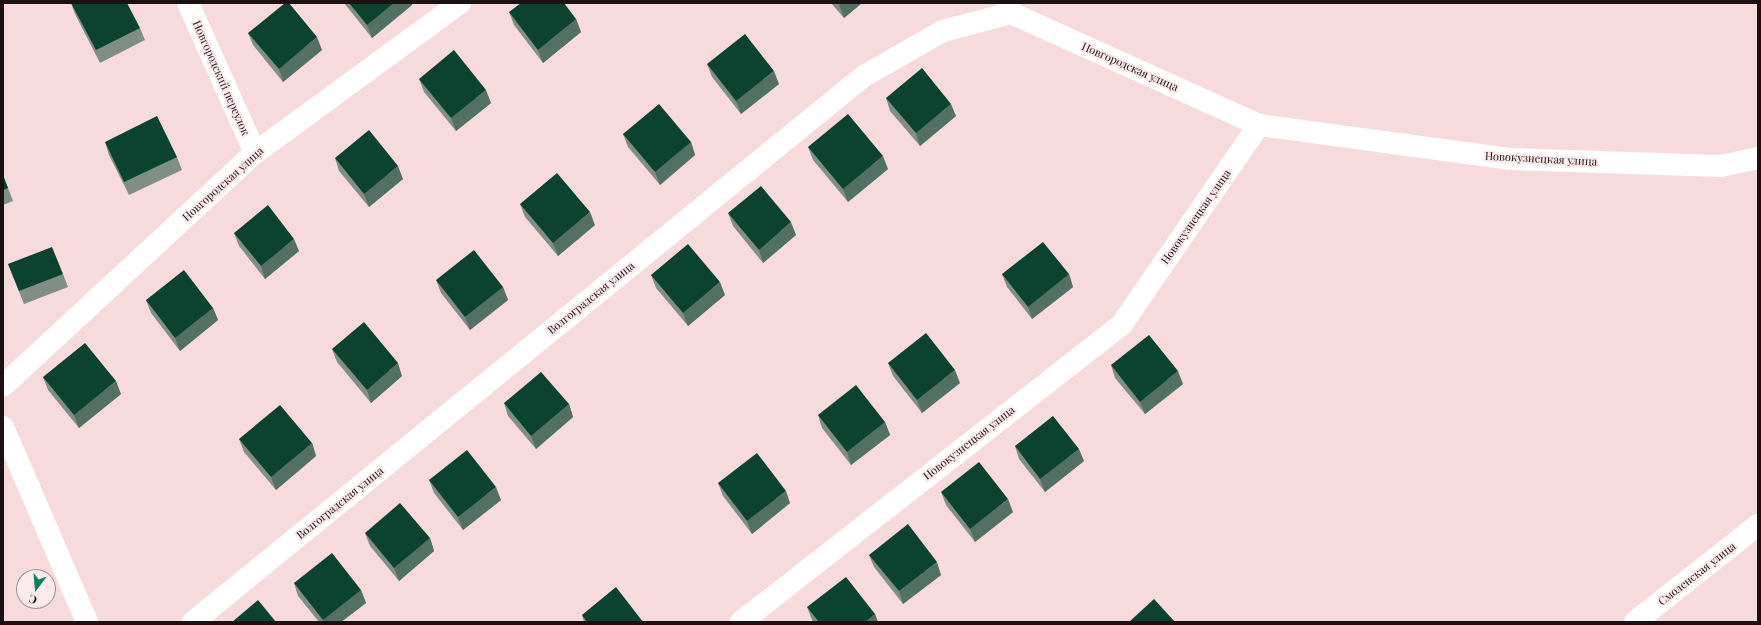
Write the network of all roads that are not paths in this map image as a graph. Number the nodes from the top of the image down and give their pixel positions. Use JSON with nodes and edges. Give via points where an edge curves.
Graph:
{"nodes":[{"id":1,"x":188,"y":3,"type":"edge"},
{"id":2,"x":460,"y":3,"type":"edge"},
{"id":3,"x":1009,"y":8,"type":"edge"},
{"id":4,"x":1259,"y":125,"type":"junction"},
{"id":5,"x":255,"y":153,"type":"junction"},
{"id":6,"x":1758,"y":158,"type":"edge"},
{"id":7,"x":3,"y":386,"type":"edge"},
{"id":8,"x":3,"y":427,"type":"edge"},
{"id":9,"x":1758,"y":525,"type":"edge"},
{"id":10,"x":87,"y":622,"type":"edge"},
{"id":11,"x":193,"y":622,"type":"edge"},
{"id":12,"x":741,"y":622,"type":"edge"},
{"id":13,"x":1635,"y":622,"type":"edge"}],
"edges":[{"from":1,"to":5,"type":"street","name":"Новгородский переулок"},
{"from":2,"to":5,"type":"street","name":"Новгородская улица"},
{"from":3,"to":4,"type":"street","name":"Новгородская улица"},
{"from":3,"to":11,"type":"street","name":"Волгоградская улица","via":[[943,31],[864,76]]},
{"from":4,"to":6,"type":"street","name":"Новокузнецкая улица","via":[[1510,159],[1721,166]]},
{"from":4,"to":12,"type":"street","name":"Новокузнецкая улица","via":[[1122,324]]},
{"from":5,"to":7,"type":"street","name":"Новгородская улица"},
{"from":8,"to":10,"type":"street"},
{"from":9,"to":13,"type":"street","name":"Смоленская улица"}]}
